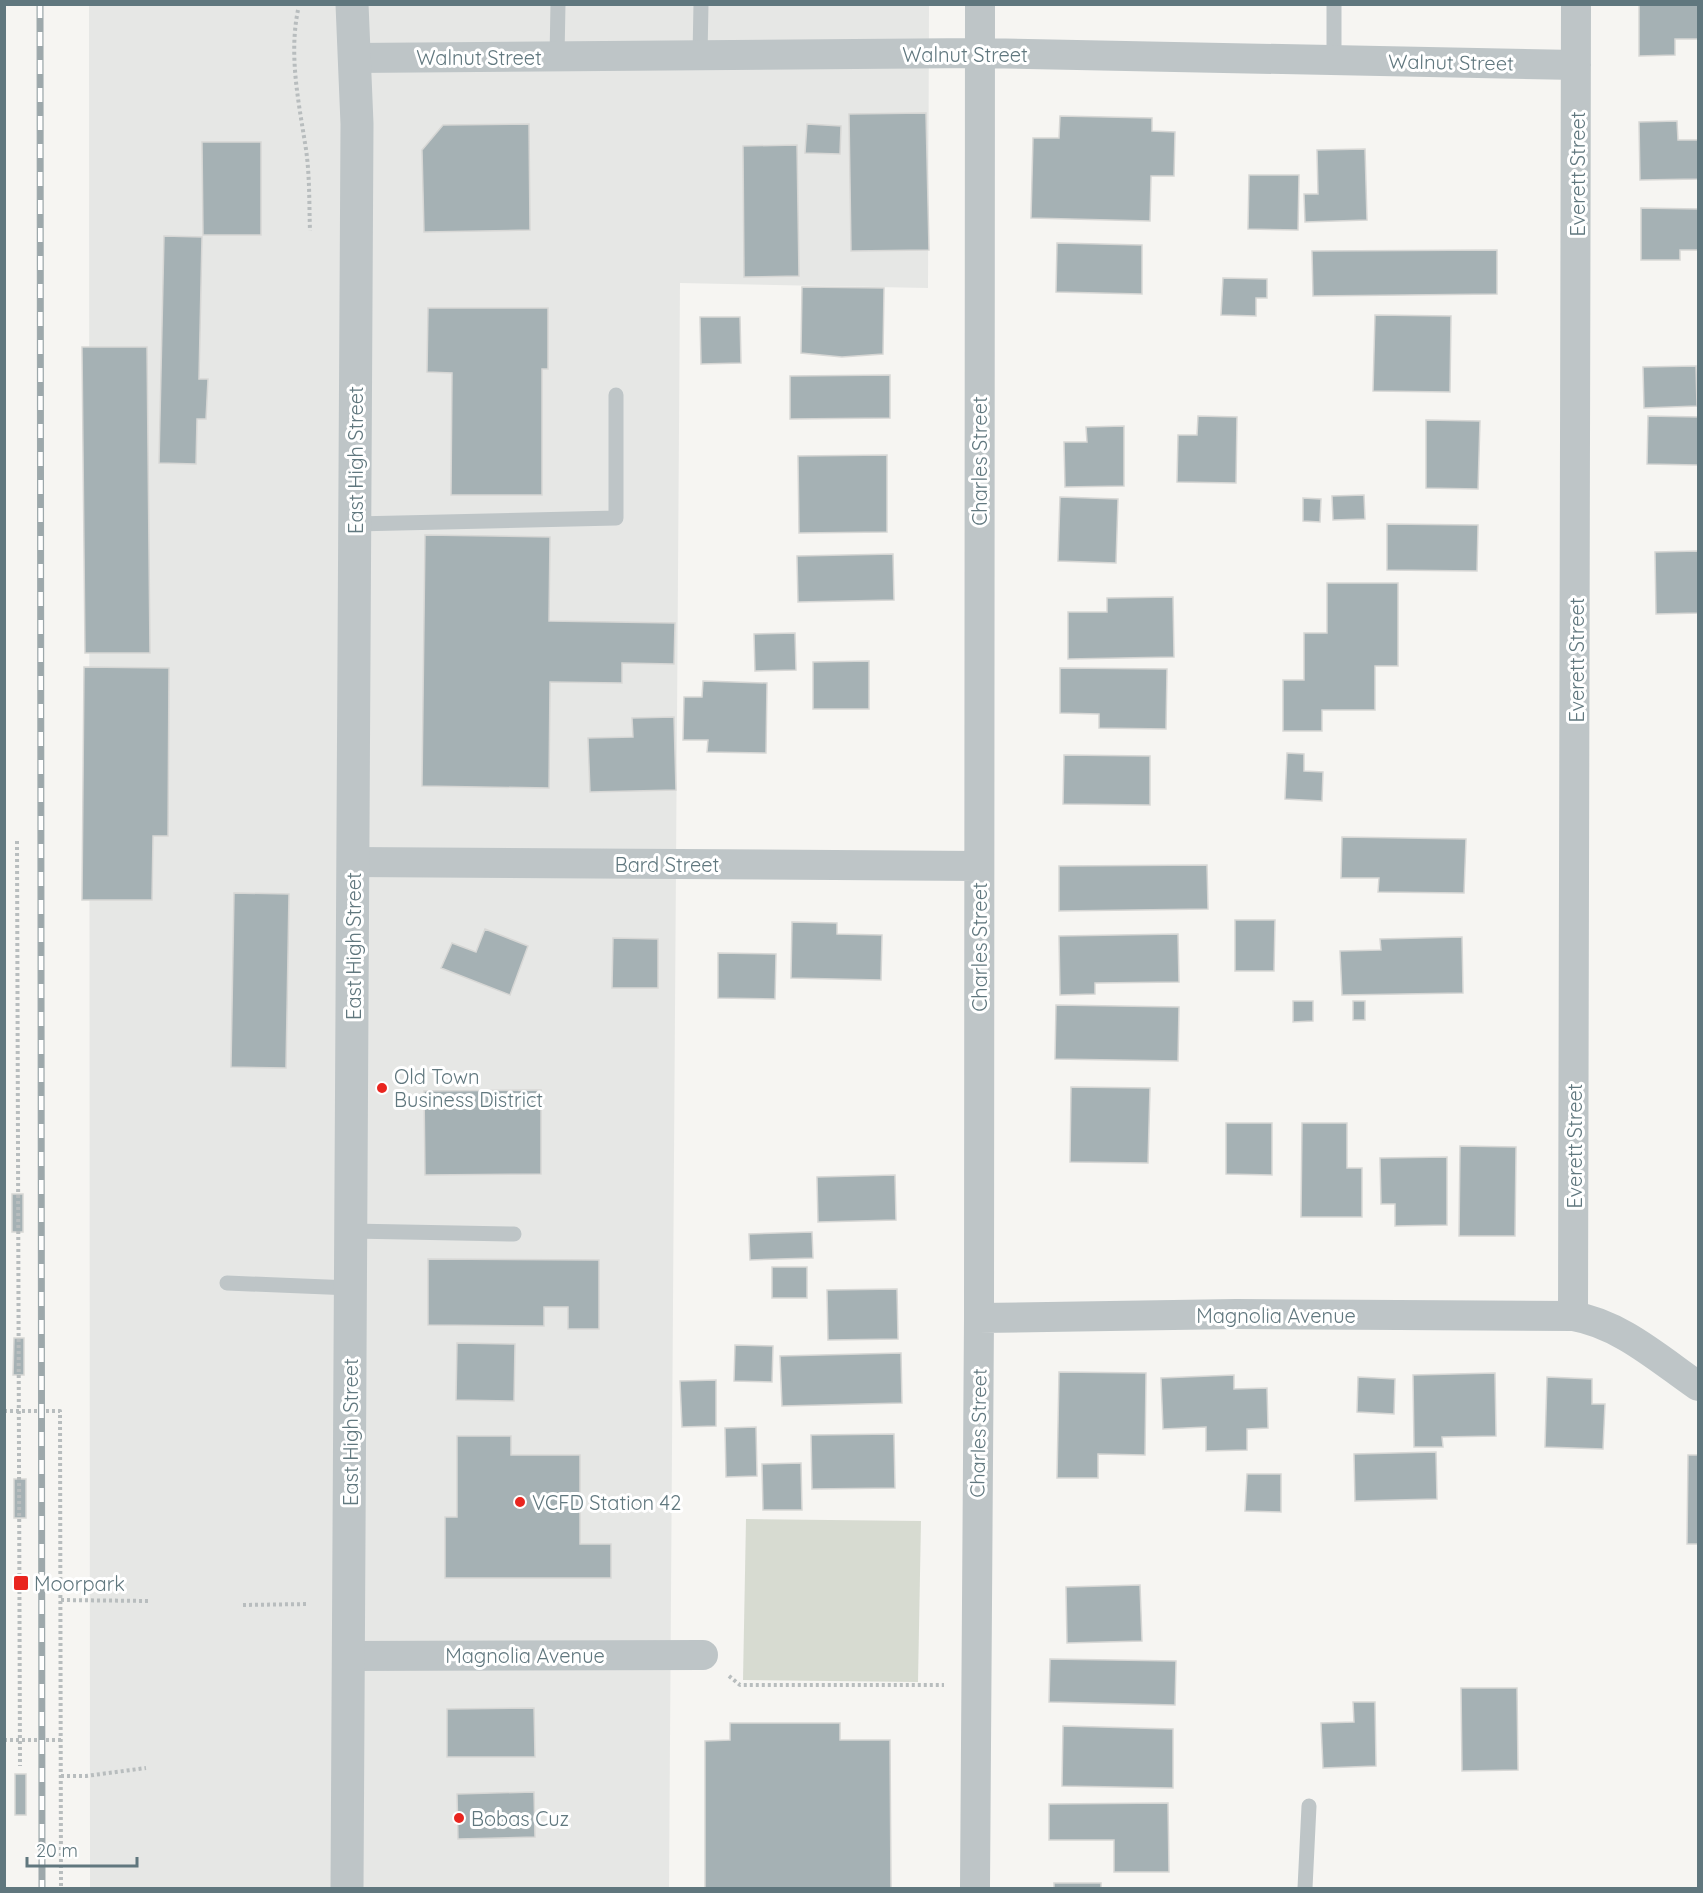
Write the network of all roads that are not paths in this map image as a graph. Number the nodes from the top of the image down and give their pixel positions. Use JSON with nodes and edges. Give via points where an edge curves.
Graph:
{"nodes":[{"id":1,"x":352,"y":4,"type":"edge"},
{"id":2,"x":558,"y":4,"type":"edge"},
{"id":3,"x":701,"y":4,"type":"edge"},
{"id":4,"x":980,"y":4,"type":"edge"},
{"id":5,"x":1334,"y":4,"type":"edge"},
{"id":6,"x":1576,"y":4,"type":"edge"},
{"id":7,"x":979,"y":53,"type":"junction"},
{"id":8,"x":700,"y":55,"type":"junction"},
{"id":9,"x":557,"y":57,"type":"junction"},
{"id":10,"x":354,"y":58,"type":"junction"},
{"id":11,"x":1334,"y":60,"type":"junction"},
{"id":12,"x":1576,"y":64,"type":"junction"},
{"id":13,"x":616,"y":395,"type":"dead end"},
{"id":14,"x":355,"y":524,"type":"junction"},
{"id":15,"x":354,"y":862,"type":"junction"},
{"id":16,"x":979,"y":866,"type":"junction"},
{"id":17,"x":351,"y":1231,"type":"junction"},
{"id":18,"x":514,"y":1234,"type":"dead end"},
{"id":19,"x":227,"y":1283,"type":"dead end"},
{"id":20,"x":351,"y":1288,"type":"junction"},
{"id":21,"x":1573,"y":1316,"type":"junction"},
{"id":22,"x":979,"y":1318,"type":"junction"},
{"id":23,"x":1698,"y":1386,"type":"edge"},
{"id":24,"x":703,"y":1655,"type":"road end"},
{"id":25,"x":348,"y":1656,"type":"junction"},
{"id":26,"x":1309,"y":1806,"type":"dead end"},
{"id":27,"x":347,"y":1888,"type":"edge"},
{"id":28,"x":975,"y":1888,"type":"edge"},
{"id":29,"x":1305,"y":1888,"type":"edge"}],
"edges":[{"from":1,"to":10,"type":"street","name":"East High Street"},
{"from":2,"to":9,"type":"lane"},
{"from":3,"to":8,"type":"lane"},
{"from":4,"to":7,"type":"street","name":"Charles Street"},
{"from":5,"to":11,"type":"lane"},
{"from":6,"to":12,"type":"street","name":"Everett Street"},
{"from":7,"to":8,"type":"street","name":"Walnut Street"},
{"from":7,"to":11,"type":"street","name":"Walnut Street"},
{"from":7,"to":16,"type":"street","name":"Charles Street"},
{"from":8,"to":9,"type":"street","name":"Walnut Street"},
{"from":9,"to":10,"type":"street","name":"Walnut Street"},
{"from":10,"to":14,"type":"street","name":"East High Street"},
{"from":11,"to":12,"type":"street","name":"Walnut Street"},
{"from":12,"to":21,"type":"street","name":"Everett Street"},
{"from":13,"to":14,"type":"lane","via":[[616,518]]},
{"from":14,"to":15,"type":"street","name":"East High Street"},
{"from":15,"to":16,"type":"street","name":"Bard Street"},
{"from":15,"to":17,"type":"street","name":"East High Street"},
{"from":16,"to":22,"type":"street","name":"Charles Street"},
{"from":17,"to":18,"type":"lane"},
{"from":17,"to":20,"type":"street","name":"East High Street"},
{"from":19,"to":20,"type":"lane"},
{"from":20,"to":25,"type":"street","name":"East High Street"},
{"from":21,"to":22,"type":"street","name":"Magnolia Avenue","via":[[1236,1314]]},
{"from":21,"to":23,"type":"street","name":"Magnolia Avenue","via":[[1612,1327]]},
{"from":22,"to":28,"type":"street","name":"Charles Street"},
{"from":24,"to":25,"type":"street","name":"Magnolia Avenue"},
{"from":25,"to":27,"type":"street","name":"East High Street"},
{"from":26,"to":29,"type":"lane"}]}
